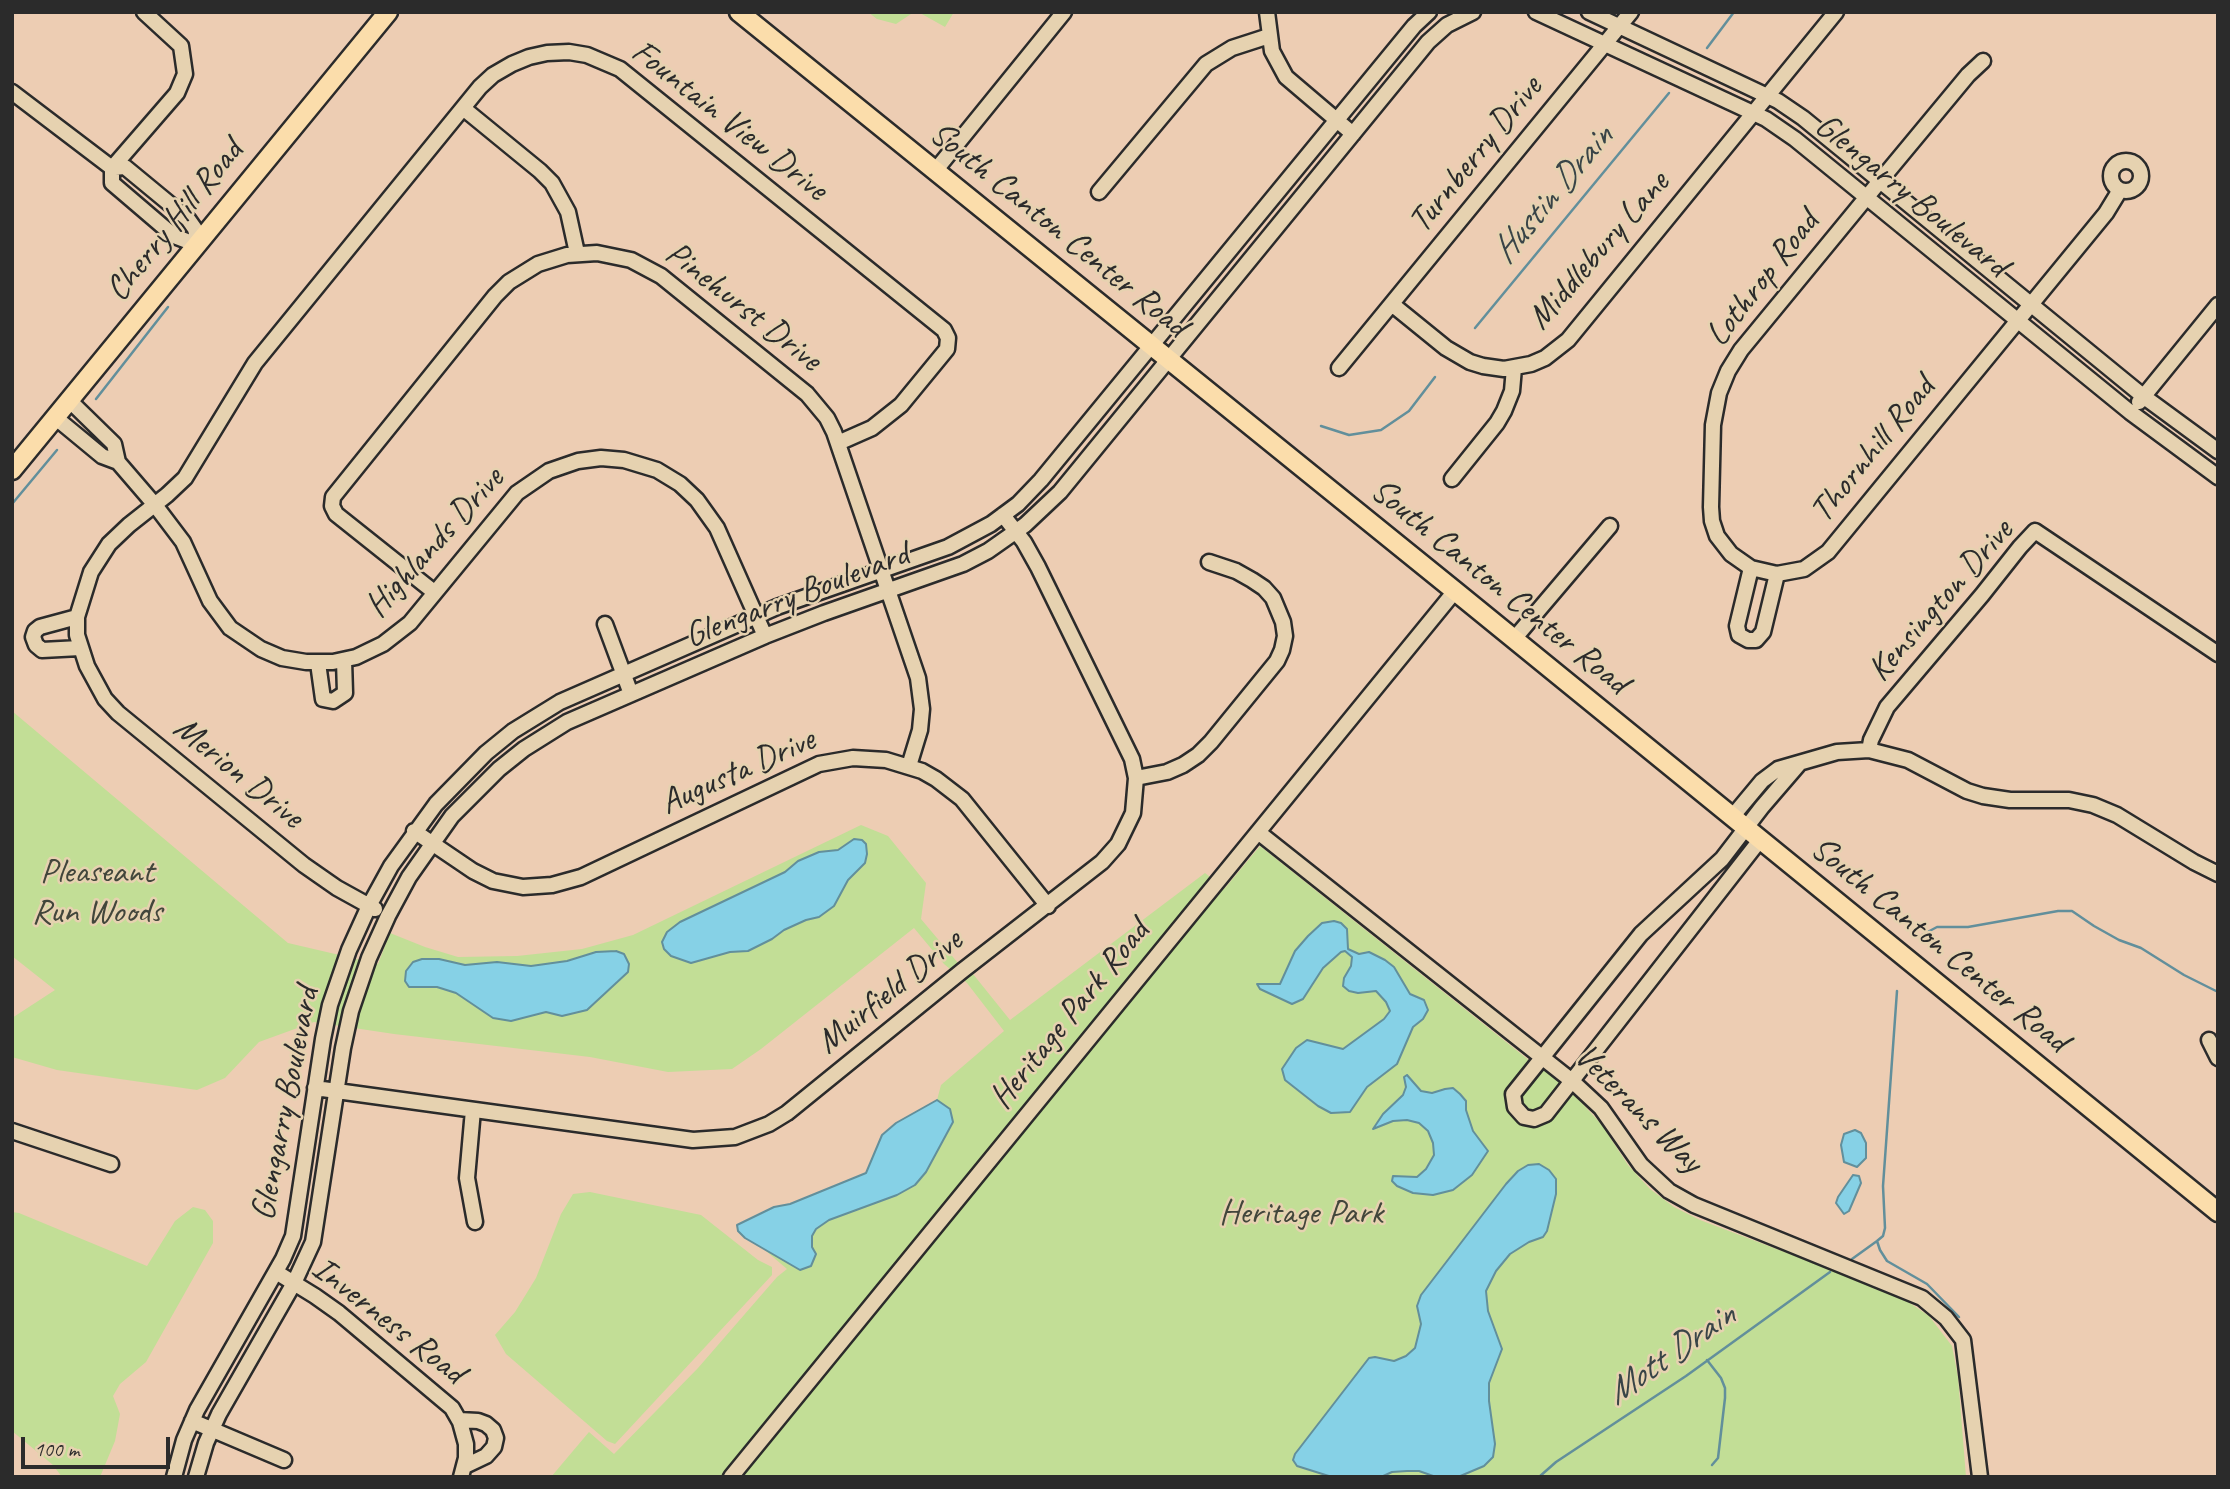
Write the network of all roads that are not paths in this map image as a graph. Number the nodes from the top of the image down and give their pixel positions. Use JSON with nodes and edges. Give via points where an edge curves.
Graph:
{"nodes":[{"id":1,"x":144,"y":12,"type":"edge"},
{"id":2,"x":388,"y":12,"type":"edge"},
{"id":3,"x":739,"y":12,"type":"edge"},
{"id":4,"x":1064,"y":12,"type":"edge"},
{"id":5,"x":1267,"y":12,"type":"edge"},
{"id":6,"x":1429,"y":12,"type":"edge"},
{"id":7,"x":1473,"y":12,"type":"edge"},
{"id":8,"x":1536,"y":12,"type":"edge"},
{"id":9,"x":1588,"y":12,"type":"edge"},
{"id":10,"x":1631,"y":12,"type":"edge"},
{"id":11,"x":1836,"y":12,"type":"edge"},
{"id":12,"x":1620,"y":27,"type":"junction"},
{"id":13,"x":1407,"y":34,"type":"junction"},
{"id":14,"x":1269,"y":36,"type":"junction"},
{"id":15,"x":1606,"y":43,"type":"junction"},
{"id":16,"x":1423,"y":48,"type":"junction"},
{"id":17,"x":1983,"y":61,"type":"dead end"},
{"id":18,"x":12,"y":92,"type":"edge"},
{"id":19,"x":1768,"y":96,"type":"junction"},
{"id":20,"x":463,"y":108,"type":"junction"},
{"id":21,"x":1754,"y":113,"type":"junction"},
{"id":22,"x":1336,"y":121,"type":"junction"},
{"id":23,"x":1353,"y":134,"type":"junction"},
{"id":24,"x":1303,"y":162,"type":"junction"},
{"id":25,"x":112,"y":168,"type":"junction"},
{"id":26,"x":935,"y":171,"type":"junction"},
{"id":27,"x":1319,"y":175,"type":"junction"},
{"id":28,"x":1880,"y":181,"type":"junction"},
{"id":29,"x":143,"y":182,"type":"junction"},
{"id":30,"x":2120,"y":190,"type":"dead end"},
{"id":31,"x":1098,"y":192,"type":"dead end"},
{"id":32,"x":1866,"y":197,"type":"junction"},
{"id":33,"x":130,"y":198,"type":"junction"},
{"id":34,"x":198,"y":242,"type":"junction"},
{"id":35,"x":577,"y":253,"type":"junction"},
{"id":36,"x":1216,"y":267,"type":"junction"},
{"id":37,"x":1232,"y":281,"type":"junction"},
{"id":38,"x":1393,"y":304,"type":"junction"},
{"id":39,"x":2030,"y":304,"type":"junction"},
{"id":40,"x":2218,"y":305,"type":"edge"},
{"id":41,"x":2017,"y":321,"type":"junction"},
{"id":42,"x":1151,"y":347,"type":"junction"},
{"id":43,"x":1167,"y":360,"type":"junction"},
{"id":44,"x":1339,"y":368,"type":"dead end"},
{"id":45,"x":1514,"y":368,"type":"junction"},
{"id":46,"x":2143,"y":396,"type":"junction"},
{"id":47,"x":70,"y":401,"type":"junction"},
{"id":48,"x":2130,"y":412,"type":"junction"},
{"id":49,"x":56,"y":418,"type":"junction"},
{"id":50,"x":838,"y":443,"type":"junction"},
{"id":51,"x":2218,"y":451,"type":"edge"},
{"id":52,"x":1057,"y":461,"type":"junction"},
{"id":53,"x":118,"y":462,"type":"junction"},
{"id":54,"x":12,"y":470,"type":"edge"},
{"id":55,"x":1074,"y":475,"type":"junction"},
{"id":56,"x":2218,"y":477,"type":"edge"},
{"id":57,"x":1452,"y":479,"type":"dead end"},
{"id":58,"x":155,"y":505,"type":"junction"},
{"id":59,"x":1003,"y":515,"type":"junction"},
{"id":60,"x":1610,"y":526,"type":"dead end"},
{"id":61,"x":1016,"y":531,"type":"junction"},
{"id":62,"x":1209,"y":562,"type":"dead end"},
{"id":63,"x":1751,"y":568,"type":"junction"},
{"id":64,"x":882,"y":570,"type":"junction"},
{"id":65,"x":1777,"y":574,"type":"junction"},
{"id":66,"x":888,"y":590,"type":"junction"},
{"id":67,"x":1455,"y":591,"type":"junction"},
{"id":68,"x":434,"y":592,"type":"junction"},
{"id":69,"x":756,"y":616,"type":"junction"},
{"id":70,"x":78,"y":617,"type":"junction"},
{"id":71,"x":605,"y":624,"type":"dead end"},
{"id":72,"x":765,"y":636,"type":"junction"},
{"id":73,"x":1514,"y":639,"type":"junction"},
{"id":74,"x":80,"y":648,"type":"junction"},
{"id":75,"x":2218,"y":654,"type":"edge"},
{"id":76,"x":344,"y":660,"type":"junction"},
{"id":77,"x":318,"y":663,"type":"junction"},
{"id":78,"x":622,"y":674,"type":"junction"},
{"id":79,"x":631,"y":694,"type":"junction"},
{"id":80,"x":513,"y":731,"type":"junction"},
{"id":81,"x":524,"y":749,"type":"junction"},
{"id":82,"x":1868,"y":750,"type":"junction"},
{"id":83,"x":909,"y":766,"type":"junction"},
{"id":84,"x":1136,"y":778,"type":"junction"},
{"id":85,"x":1739,"y":822,"type":"junction"},
{"id":86,"x":414,"y":831,"type":"junction"},
{"id":87,"x":1258,"y":832,"type":"junction"},
{"id":88,"x":1760,"y":840,"type":"junction"},
{"id":89,"x":431,"y":843,"type":"junction"},
{"id":90,"x":2218,"y":874,"type":"edge"},
{"id":91,"x":369,"y":906,"type":"junction"},
{"id":92,"x":1048,"y":906,"type":"junction"},
{"id":93,"x":388,"y":916,"type":"junction"},
{"id":94,"x":2209,"y":1040,"type":"dead end"},
{"id":95,"x":1543,"y":1057,"type":"junction"},
{"id":96,"x":2218,"y":1058,"type":"edge"},
{"id":97,"x":1572,"y":1081,"type":"junction"},
{"id":98,"x":315,"y":1088,"type":"junction"},
{"id":99,"x":336,"y":1091,"type":"junction"},
{"id":100,"x":473,"y":1110,"type":"junction"},
{"id":101,"x":12,"y":1131,"type":"edge"},
{"id":102,"x":111,"y":1164,"type":"dead end"},
{"id":103,"x":2218,"y":1212,"type":"edge"},
{"id":104,"x":475,"y":1222,"type":"dead end"},
{"id":105,"x":276,"y":1272,"type":"junction"},
{"id":106,"x":295,"y":1283,"type":"junction"},
{"id":107,"x":459,"y":1420,"type":"junction"},
{"id":108,"x":192,"y":1421,"type":"junction"},
{"id":109,"x":211,"y":1430,"type":"junction"},
{"id":110,"x":284,"y":1460,"type":"dead end"},
{"id":111,"x":463,"y":1472,"type":"edge"},
{"id":112,"x":174,"y":1477,"type":"edge"},
{"id":113,"x":196,"y":1477,"type":"edge"},
{"id":114,"x":731,"y":1477,"type":"edge"},
{"id":115,"x":1980,"y":1477,"type":"edge"}],
"edges":[{"from":1,"to":25,"type":"street","via":[[181,46],[185,75],[177,93]]},
{"from":2,"to":34,"type":"main road","name":"Cherry Hill Road"},
{"from":3,"to":26,"type":"main road","name":"South Canton Center Road"},
{"from":4,"to":26,"type":"street"},
{"from":5,"to":14,"type":"street"},
{"from":6,"to":13,"type":"street","name":"Glengarry Boulevard"},
{"from":7,"to":16,"type":"street","name":"Glengarry Boulevard","via":[[1447,25]]},
{"from":8,"to":15,"type":"street","name":"Glengarry Boulevard"},
{"from":9,"to":12,"type":"street","name":"Glengarry Boulevard"},
{"from":10,"to":12,"type":"street","name":"Turnberry Drive"},
{"from":11,"to":19,"type":"street","name":"Middlebury Lane"},
{"from":12,"to":15,"type":"street","name":"Turnberry Drive"},
{"from":12,"to":19,"type":"street","name":"Glengarry Boulevard"},
{"from":13,"to":16,"type":"street"},
{"from":13,"to":22,"type":"street","name":"Glengarry Boulevard"},
{"from":14,"to":22,"type":"street","via":[[1286,77]]},
{"from":14,"to":31,"type":"street","via":[[1232,48],[1206,64]]},
{"from":15,"to":21,"type":"street","name":"Glengarry Boulevard"},
{"from":15,"to":38,"type":"street","name":"Turnberry Drive"},
{"from":16,"to":23,"type":"street","name":"Glengarry Boulevard"},
{"from":17,"to":28,"type":"street","name":"Lothrop Road"},
{"from":18,"to":25,"type":"street"},
{"from":19,"to":21,"type":"street","name":"Middlebury Lane"},
{"from":19,"to":28,"type":"street","name":"Glengarry Boulevard","via":[[1803,118]]},
{"from":20,"to":35,"type":"street","via":[[552,183],[568,212]]},
{"from":20,"to":50,"type":"street","name":"Fountain View Drive","via":[[493,75],[529,57],[569,52],[607,62],[632,77],[944,330],[947,349],[901,405],[872,428]]},
{"from":20,"to":58,"type":"street","name":"Fountain View Drive","via":[[255,363],[192,470]]},
{"from":21,"to":32,"type":"street","name":"Glengarry Boulevard","via":[[1795,139]]},
{"from":21,"to":45,"type":"street","name":"Middlebury Lane","via":[[1568,340],[1545,358]]},
{"from":22,"to":23,"type":"street"},
{"from":22,"to":24,"type":"street","name":"Glengarry Boulevard"},
{"from":23,"to":27,"type":"street","name":"Glengarry Boulevard"},
{"from":24,"to":27,"type":"street"},
{"from":24,"to":36,"type":"street","name":"Glengarry Boulevard"},
{"from":25,"to":29,"type":"street","via":[[125,167]]},
{"from":25,"to":33,"type":"street","via":[[112,183]]},
{"from":26,"to":42,"type":"main road","name":"South Canton Center Road"},
{"from":27,"to":37,"type":"street","name":"Glengarry Boulevard"},
{"from":28,"to":32,"type":"street","name":"Lothrop Road"},
{"from":28,"to":39,"type":"street","name":"Glengarry Boulevard"},
{"from":29,"to":33,"type":"street"},
{"from":29,"to":34,"type":"street","via":[[188,219]]},
{"from":30,"to":39,"type":"street","name":"Thornhill Road"},
{"from":32,"to":41,"type":"street","name":"Glengarry Boulevard"},
{"from":32,"to":63,"type":"street","name":"Lothrop Road","via":[[1741,350],[1715,409],[1712,521],[1731,554]]},
{"from":33,"to":34,"type":"street","via":[[174,236]]},
{"from":34,"to":47,"type":"main road","name":"Cherry Hill Road"},
{"from":35,"to":50,"type":"street","name":"Pinehurst Drive","via":[[620,257],[662,276],[807,394],[827,418]]},
{"from":35,"to":68,"type":"street","name":"Pinehurst Drive","via":[[538,264],[502,289],[333,496],[336,514]]},
{"from":36,"to":37,"type":"street"},
{"from":36,"to":42,"type":"street","name":"Glengarry Boulevard"},
{"from":37,"to":43,"type":"street","name":"Glengarry Boulevard"},
{"from":38,"to":44,"type":"street","name":"Turnberry Drive"},
{"from":38,"to":45,"type":"street","name":"Middlebury Lane","via":[[1455,355],[1483,366]]},
{"from":39,"to":41,"type":"street","name":"Thornhill Road"},
{"from":39,"to":46,"type":"street","name":"Glengarry Boulevard"},
{"from":40,"to":46,"type":"street"},
{"from":41,"to":48,"type":"street","name":"Glengarry Boulevard"},
{"from":41,"to":65,"type":"street","name":"Thornhill Road","via":[[1828,552],[1804,569]]},
{"from":42,"to":43,"type":"main road","name":"South Canton Center Road"},
{"from":42,"to":52,"type":"street","name":"Glengarry Boulevard"},
{"from":43,"to":55,"type":"street","name":"Glengarry Boulevard"},
{"from":43,"to":67,"type":"main road","name":"South Canton Center Road"},
{"from":45,"to":57,"type":"street","via":[[1504,411]]},
{"from":46,"to":48,"type":"street"},
{"from":46,"to":51,"type":"street","name":"Glengarry Boulevard"},
{"from":47,"to":49,"type":"main road","name":"Cherry Hill Road"},
{"from":47,"to":53,"type":"street","name":"Highlands Drive","via":[[114,444]]},
{"from":48,"to":56,"type":"street","name":"Glengarry Boulevard"},
{"from":49,"to":53,"type":"street","name":"Highlands Drive","via":[[102,456]]},
{"from":49,"to":54,"type":"main road","name":"Cherry Hill Road"},
{"from":50,"to":64,"type":"street","name":"Pinehurst Drive"},
{"from":52,"to":55,"type":"street"},
{"from":52,"to":59,"type":"street","name":"Glengarry Boulevard"},
{"from":53,"to":58,"type":"street","name":"Highlands Drive"},
{"from":55,"to":61,"type":"street","name":"Glengarry Boulevard"},
{"from":58,"to":70,"type":"street","name":"Merion Drive","via":[[99,557]]},
{"from":58,"to":77,"type":"street","name":"Highlands Drive","via":[[183,542],[210,601],[230,628],[271,654]]},
{"from":59,"to":61,"type":"street","name":"Muirfield Drive"},
{"from":59,"to":64,"type":"street","name":"Glengarry Boulevard","via":[[948,547]]},
{"from":60,"to":73,"type":"street"},
{"from":61,"to":66,"type":"street","name":"Glengarry Boulevard","via":[[963,564]]},
{"from":61,"to":84,"type":"street","name":"Muirfield Drive","via":[[1126,743]]},
{"from":62,"to":84,"type":"street","via":[[1244,576],[1273,598],[1283,622],[1282,650],[1198,755],[1167,772]]},
{"from":63,"to":65,"type":"street","name":"Thornhill Road"},
{"from":63,"to":65,"type":"street","via":[[1737,626],[1739,635],[1748,640],[1756,640],[1763,632]]},
{"from":64,"to":66,"type":"street","name":"Pinehurst Drive"},
{"from":64,"to":69,"type":"street","name":"Glengarry Boulevard"},
{"from":66,"to":72,"type":"street","name":"Glengarry Boulevard"},
{"from":66,"to":83,"type":"street","name":"Pinehurst Drive","via":[[921,697],[920,730]]},
{"from":67,"to":73,"type":"main road","name":"South Canton Center Road"},
{"from":67,"to":87,"type":"street","name":"Heritage Park Road"},
{"from":68,"to":69,"type":"street","name":"Highlands Drive","via":[[529,483],[567,464],[612,458],[657,470],[697,500],[717,528]]},
{"from":68,"to":76,"type":"street","name":"Highlands Drive","via":[[393,638]]},
{"from":69,"to":72,"type":"street","name":"Highlands Drive"},
{"from":69,"to":78,"type":"street","name":"Glengarry Boulevard"},
{"from":70,"to":74,"type":"street","name":"Merion Drive"},
{"from":70,"to":74,"type":"street","via":[[40,627],[33,637],[42,650]]},
{"from":71,"to":78,"type":"street"},
{"from":72,"to":79,"type":"street","name":"Glengarry Boulevard"},
{"from":73,"to":85,"type":"main road","name":"South Canton Center Road"},
{"from":74,"to":91,"type":"street","name":"Merion Drive","via":[[95,684],[118,713],[304,865]]},
{"from":75,"to":82,"type":"street","name":"Kensington Drive","via":[[2035,531],[1887,707]]},
{"from":76,"to":77,"type":"street","name":"Highlands Drive"},
{"from":76,"to":77,"type":"street","via":[[345,693],[333,701],[323,699]]},
{"from":78,"to":79,"type":"street"},
{"from":78,"to":80,"type":"street","name":"Glengarry Boulevard","via":[[560,702]]},
{"from":79,"to":81,"type":"street","name":"Glengarry Boulevard","via":[[567,722]]},
{"from":80,"to":81,"type":"street"},
{"from":80,"to":86,"type":"street","name":"Glengarry Boulevard","via":[[460,777]]},
{"from":81,"to":89,"type":"street","name":"Glengarry Boulevard","via":[[475,791]]},
{"from":82,"to":85,"type":"street","via":[[1837,752],[1778,769],[1762,781]]},
{"from":82,"to":90,"type":"street","via":[[1908,760],[1983,796],[2093,805]]},
{"from":83,"to":89,"type":"street","name":"Augusta Drive","via":[[866,758],[820,764],[581,877],[552,886],[493,881]]},
{"from":83,"to":92,"type":"street","name":"Augusta Drive","via":[[962,799]]},
{"from":84,"to":92,"type":"street","name":"Muirfield Drive","via":[[1133,813],[1118,844]]},
{"from":85,"to":88,"type":"main road","name":"South Canton Center Road"},
{"from":85,"to":95,"type":"street","via":[[1722,859],[1641,934]]},
{"from":86,"to":89,"type":"street","name":"Augusta Drive"},
{"from":86,"to":91,"type":"street","name":"Glengarry Boulevard"},
{"from":87,"to":95,"type":"street","name":"Veterans Way"},
{"from":87,"to":114,"type":"street","name":"Heritage Park Road"},
{"from":88,"to":97,"type":"street"},
{"from":88,"to":103,"type":"main road","name":"South Canton Center Road"},
{"from":89,"to":93,"type":"street","name":"Glengarry Boulevard"},
{"from":91,"to":93,"type":"street","name":"Merion Drive"},
{"from":91,"to":98,"type":"street","name":"Glengarry Boulevard","via":[[331,1005]]},
{"from":92,"to":100,"type":"street","name":"Muirfield Drive","via":[[787,1113],[751,1132],[693,1140]]},
{"from":93,"to":99,"type":"street","name":"Glengarry Boulevard","via":[[351,1011]]},
{"from":94,"to":96,"type":"street"},
{"from":95,"to":97,"type":"street","name":"Veterans Way"},
{"from":95,"to":97,"type":"street","via":[[1513,1094],[1515,1107],[1524,1117],[1546,1114]]},
{"from":97,"to":115,"type":"street","name":"Veterans Way","via":[[1601,1108],[1641,1165],[1670,1191],[1694,1205],[1922,1298],[1946,1318],[1963,1340]]},
{"from":98,"to":99,"type":"street","name":"Muirfield Drive"},
{"from":98,"to":105,"type":"street","name":"Glengarry Boulevard","via":[[296,1224]]},
{"from":99,"to":100,"type":"street","name":"Muirfield Drive"},
{"from":99,"to":106,"type":"street","name":"Glengarry Boulevard","via":[[316,1229]]},
{"from":100,"to":104,"type":"street","via":[[467,1178]]},
{"from":101,"to":102,"type":"street"},
{"from":105,"to":106,"type":"street","name":"Inverness Road"},
{"from":105,"to":108,"type":"street","name":"Glengarry Boulevard"},
{"from":106,"to":107,"type":"street","name":"Inverness Road","via":[[339,1313],[444,1400]]},
{"from":106,"to":109,"type":"street","name":"Glengarry Boulevard"},
{"from":107,"to":111,"type":"street","name":"Inverness Road","via":[[466,1444]]},
{"from":107,"to":111,"type":"street","name":"Inverness Road","via":[[486,1424],[496,1438],[486,1456]]},
{"from":108,"to":109,"type":"street"},
{"from":108,"to":112,"type":"street","name":"Glengarry Boulevard"},
{"from":109,"to":110,"type":"street"},
{"from":109,"to":113,"type":"street","name":"Glengarry Boulevard"}]}
